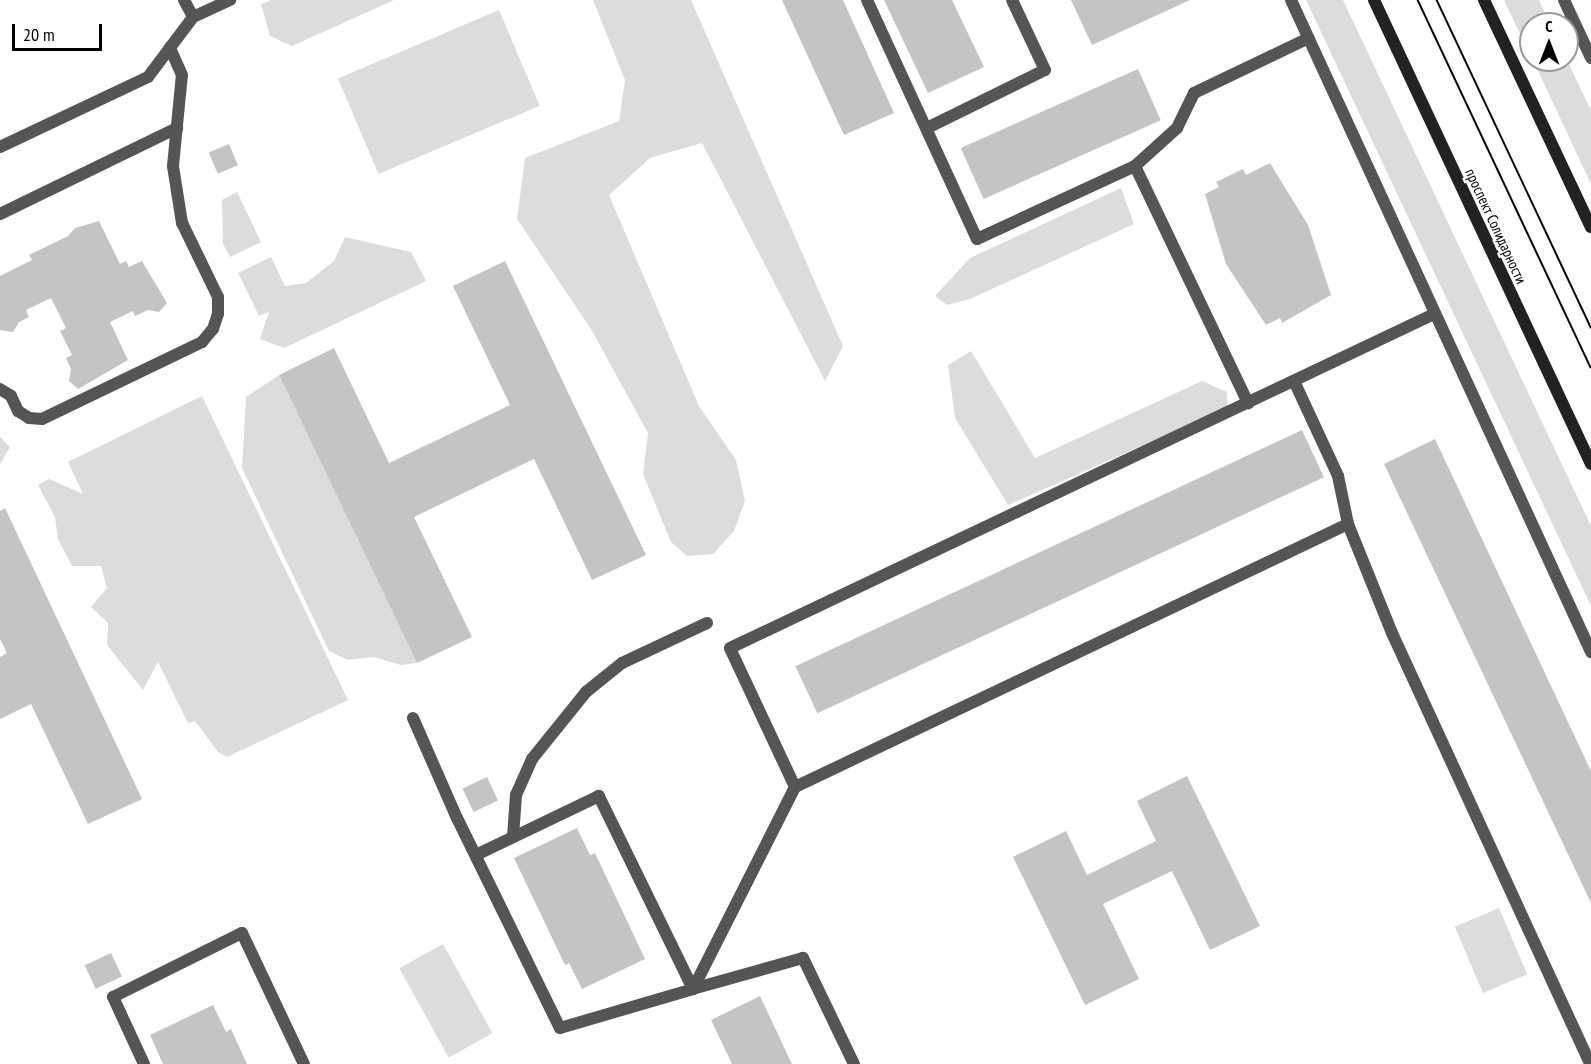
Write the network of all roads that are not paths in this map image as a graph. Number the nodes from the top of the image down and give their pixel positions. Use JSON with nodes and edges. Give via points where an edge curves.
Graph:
{"nodes":[{"id":1,"x":184,"y":0,"type":"edge"},
{"id":2,"x":230,"y":0,"type":"edge"},
{"id":3,"x":867,"y":0,"type":"edge"},
{"id":4,"x":1012,"y":0,"type":"edge"},
{"id":5,"x":1291,"y":0,"type":"edge"},
{"id":6,"x":1374,"y":0,"type":"edge"},
{"id":7,"x":1484,"y":0,"type":"edge"},
{"id":8,"x":1564,"y":0,"type":"edge"},
{"id":9,"x":193,"y":18,"type":"junction"},
{"id":10,"x":1309,"y":38,"type":"junction"},
{"id":11,"x":170,"y":48,"type":"junction"},
{"id":12,"x":1591,"y":58,"type":"edge"},
{"id":13,"x":177,"y":128,"type":"junction"},
{"id":14,"x":927,"y":128,"type":"junction"},
{"id":15,"x":0,"y":147,"type":"edge"},
{"id":16,"x":1135,"y":166,"type":"junction"},
{"id":17,"x":0,"y":214,"type":"edge"},
{"id":18,"x":1591,"y":227,"type":"edge"},
{"id":19,"x":1434,"y":314,"type":"junction"},
{"id":20,"x":1294,"y":381,"type":"junction"},
{"id":21,"x":0,"y":389,"type":"edge"},
{"id":22,"x":1248,"y":403,"type":"junction"},
{"id":23,"x":1591,"y":464,"type":"edge"},
{"id":24,"x":1348,"y":524,"type":"junction"},
{"id":25,"x":706,"y":623,"type":"dead end"},
{"id":26,"x":1591,"y":652,"type":"edge"},
{"id":27,"x":413,"y":718,"type":"dead end"},
{"id":28,"x":795,"y":787,"type":"junction"},
{"id":29,"x":513,"y":837,"type":"junction"},
{"id":30,"x":476,"y":855,"type":"junction"},
{"id":31,"x":693,"y":989,"type":"junction"},
{"id":32,"x":144,"y":1064,"type":"edge"},
{"id":33,"x":304,"y":1064,"type":"edge"},
{"id":34,"x":854,"y":1064,"type":"edge"},
{"id":35,"x":1590,"y":1064,"type":"edge"}],
"edges":[{"from":1,"to":9,"type":"street"},
{"from":2,"to":9,"type":"street"},
{"from":3,"to":14,"type":"street"},
{"from":4,"to":14,"type":"street","via":[[1045,70]]},
{"from":5,"to":10,"type":"street"},
{"from":6,"to":23,"type":"main road","name":"проспект Солидарности"},
{"from":7,"to":18,"type":"main road"},
{"from":8,"to":12,"type":"street"},
{"from":9,"to":11,"type":"street"},
{"from":10,"to":16,"type":"street","via":[[1194,93],[1177,128]]},
{"from":10,"to":19,"type":"street"},
{"from":11,"to":13,"type":"street","via":[[182,75]]},
{"from":11,"to":15,"type":"street","via":[[148,77]]},
{"from":13,"to":17,"type":"street"},
{"from":13,"to":21,"type":"street","via":[[173,166],[182,224],[218,297],[213,329],[202,342],[42,419],[29,418],[18,411],[11,396]]},
{"from":14,"to":16,"type":"street","via":[[976,239]]},
{"from":16,"to":22,"type":"street"},
{"from":19,"to":20,"type":"street"},
{"from":19,"to":26,"type":"street"},
{"from":20,"to":22,"type":"street"},
{"from":20,"to":24,"type":"street","via":[[1338,476]]},
{"from":22,"to":28,"type":"street","via":[[730,648]]},
{"from":24,"to":28,"type":"street"},
{"from":24,"to":35,"type":"street","via":[[1392,633]]},
{"from":25,"to":29,"type":"street","via":[[622,663],[586,692],[532,759],[516,795]]},
{"from":27,"to":30,"type":"street"},
{"from":28,"to":31,"type":"street"},
{"from":29,"to":30,"type":"street"},
{"from":29,"to":31,"type":"street","via":[[599,796]]},
{"from":30,"to":31,"type":"street","via":[[560,1028]]},
{"from":31,"to":34,"type":"street","via":[[803,958]]},
{"from":32,"to":33,"type":"street","via":[[112,997],[242,933]]}]}
